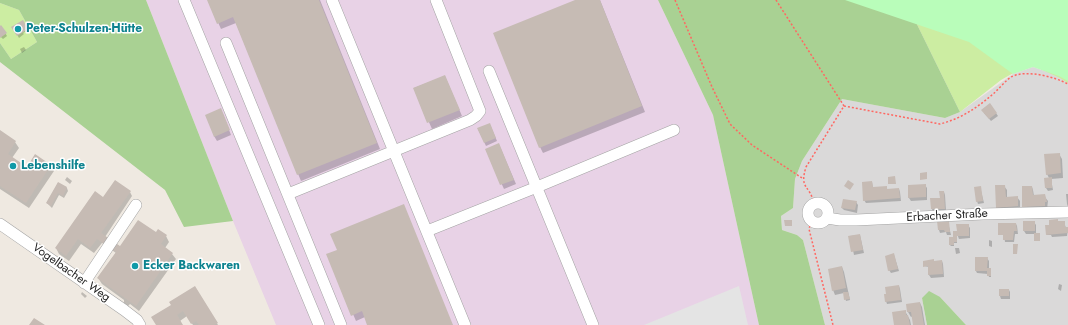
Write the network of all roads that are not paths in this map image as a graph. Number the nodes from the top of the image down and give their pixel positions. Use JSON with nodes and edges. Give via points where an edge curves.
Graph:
{"nodes":[{"id":1,"x":184,"y":0,"type":"edge"},
{"id":2,"x":332,"y":0,"type":"edge"},
{"id":3,"x":436,"y":0,"type":"edge"},
{"id":4,"x":226,"y":42,"type":"dead end"},
{"id":5,"x":489,"y":71,"type":"dead end"},
{"id":6,"x":674,"y":130,"type":"dead end"},
{"id":7,"x":394,"y":151,"type":"junction"},
{"id":8,"x":537,"y":187,"type":"junction"},
{"id":9,"x":288,"y":194,"type":"junction"},
{"id":10,"x":136,"y":205,"type":"dead end"},
{"id":11,"x":1068,"y":212,"type":"edge"},
{"id":12,"x":827,"y":218,"type":"junction"},
{"id":13,"x":0,"y":224,"type":"edge"},
{"id":14,"x":427,"y":230,"type":"junction"},
{"id":15,"x":84,"y":283,"type":"junction"},
{"id":16,"x":140,"y":325,"type":"edge"},
{"id":17,"x":319,"y":325,"type":"edge"},
{"id":18,"x":342,"y":325,"type":"edge"},
{"id":19,"x":464,"y":325,"type":"edge"},
{"id":20,"x":593,"y":325,"type":"edge"}],
"edges":[{"from":1,"to":17,"type":"street"},
{"from":2,"to":7,"type":"street"},
{"from":3,"to":7,"type":"street","via":[[480,111],[470,120]]},
{"from":4,"to":9,"type":"street"},
{"from":5,"to":8,"type":"street"},
{"from":6,"to":8,"type":"street"},
{"from":7,"to":9,"type":"street"},
{"from":7,"to":14,"type":"street"},
{"from":8,"to":14,"type":"street"},
{"from":8,"to":20,"type":"street"},
{"from":9,"to":18,"type":"street"},
{"from":10,"to":15,"type":"street"},
{"from":11,"to":12,"type":"street","name":"Erbacher Straße","via":[[856,220]]},
{"from":12,"to":12,"type":"street","name":"Erbacher Straße","via":[[825,206],[818,203],[808,210],[808,218],[812,222],[820,223]]},
{"from":13,"to":15,"type":"street","name":"Vogelbacher Weg"},
{"from":14,"to":19,"type":"street"},
{"from":15,"to":16,"type":"street","name":"Vogelbacher Weg","via":[[124,310]]}]}
